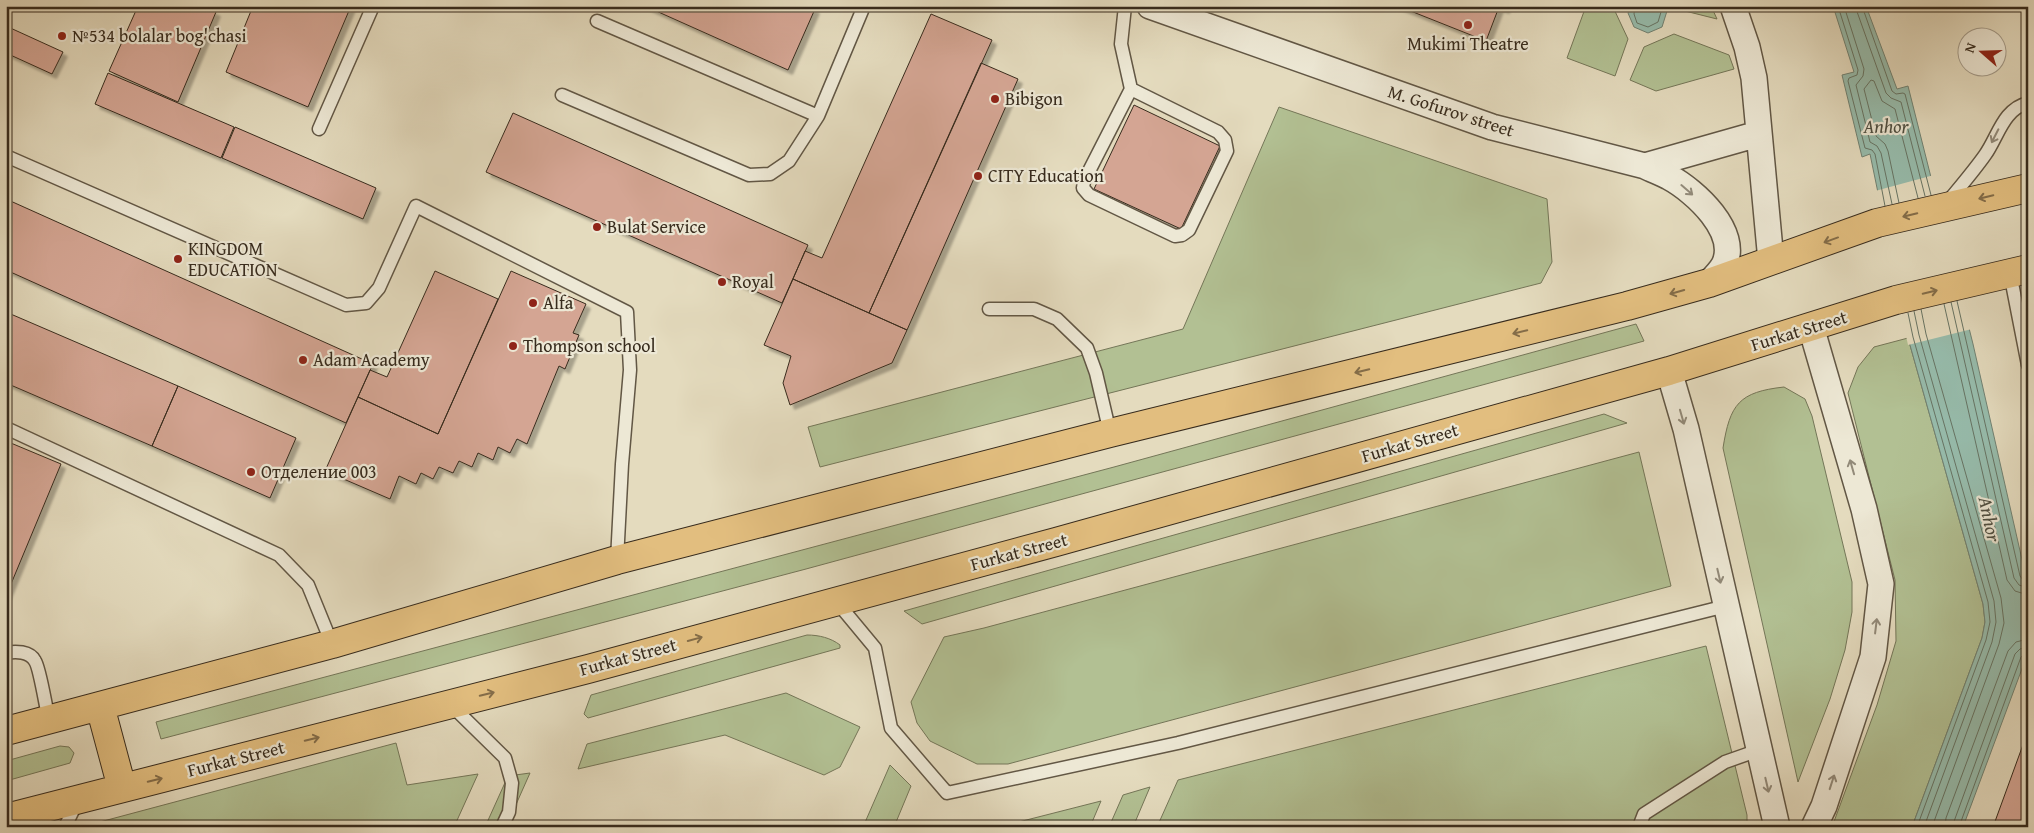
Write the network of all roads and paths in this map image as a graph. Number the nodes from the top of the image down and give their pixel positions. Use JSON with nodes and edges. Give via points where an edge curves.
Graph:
{"nodes":[{"id":1,"x":373,"y":6,"type":"edge"},
{"id":2,"x":864,"y":6,"type":"edge"},
{"id":3,"x":1125,"y":6,"type":"edge"},
{"id":4,"x":1150,"y":6,"type":"edge"},
{"id":5,"x":1733,"y":6,"type":"edge"},
{"id":6,"x":597,"y":21,"type":"dead end"},
{"id":7,"x":1131,"y":89,"type":"junction"},
{"id":8,"x":562,"y":95,"type":"dead end"},
{"id":9,"x":2028,"y":102,"type":"edge"},
{"id":10,"x":818,"y":116,"type":"junction"},
{"id":11,"x":319,"y":129,"type":"dead end"},
{"id":12,"x":1758,"y":134,"type":"junction"},
{"id":13,"x":6,"y":156,"type":"edge"},
{"id":14,"x":1645,"y":166,"type":"junction"},
{"id":15,"x":2028,"y":188,"type":"edge"},
{"id":16,"x":1944,"y":206,"type":"junction"},
{"id":17,"x":1771,"y":262,"type":"junction"},
{"id":18,"x":2019,"y":271,"type":"edge"},
{"id":19,"x":1710,"y":283,"type":"junction"},
{"id":20,"x":989,"y":309,"type":"dead end"},
{"id":21,"x":1811,"y":327,"type":"junction"},
{"id":22,"x":2028,"y":364,"type":"edge"},
{"id":23,"x":1669,"y":371,"type":"junction"},
{"id":24,"x":6,"y":428,"type":"edge"},
{"id":25,"x":1110,"y":433,"type":"junction"},
{"id":26,"x":617,"y":560,"type":"junction"},
{"id":27,"x":836,"y":601,"type":"junction"},
{"id":28,"x":1726,"y":606,"type":"junction"},
{"id":29,"x":332,"y":644,"type":"junction"},
{"id":30,"x":6,"y":653,"type":"edge"},
{"id":31,"x":450,"y":704,"type":"junction"},
{"id":32,"x":100,"y":706,"type":"junction"},
{"id":33,"x":49,"y":720,"type":"junction"},
{"id":34,"x":6,"y":731,"type":"edge"},
{"id":35,"x":1759,"y":750,"type":"junction"},
{"id":36,"x":122,"y":788,"type":"junction"},
{"id":37,"x":78,"y":800,"type":"junction"},
{"id":38,"x":6,"y":818,"type":"edge"},
{"id":39,"x":66,"y":827,"type":"edge"},
{"id":40,"x":502,"y":827,"type":"edge"},
{"id":41,"x":1639,"y":827,"type":"edge"},
{"id":42,"x":1776,"y":827,"type":"edge"},
{"id":43,"x":1814,"y":827,"type":"edge"}],
"edges":[{"from":1,"to":11,"type":"lane"},
{"from":2,"to":10,"type":"lane"},
{"from":3,"to":7,"type":"lane","via":[[1121,44]]},
{"from":4,"to":14,"type":"street","name":"M. Gofurov street","via":[[1492,127]]},
{"from":5,"to":12,"type":"street","via":[[1754,78]]},
{"from":6,"to":10,"type":"lane"},
{"from":7,"to":7,"type":"lane","via":[[1218,132],[1226,140],[1227,151],[1189,230],[1182,235],[1175,236],[1089,195],[1083,188]]},
{"from":8,"to":10,"type":"lane","via":[[749,175],[770,174],[789,161]]},
{"from":9,"to":16,"type":"lane","one_way":true,"via":[[2004,119],[1987,154]]},
{"from":12,"to":14,"type":"street"},
{"from":12,"to":17,"type":"street"},
{"from":13,"to":26,"type":"lane","via":[[346,305],[366,303],[379,288],[416,206],[627,312],[630,370]]},
{"from":14,"to":19,"type":"street","name":"M. Gofurov street","one_way":true,"via":[[1679,183],[1718,222],[1724,234],[1727,254],[1722,268]]},
{"from":15,"to":16,"type":"main road","one_way":true},
{"from":16,"to":17,"type":"main road","one_way":true,"via":[[1877,223]]},
{"from":17,"to":19,"type":"main road"},
{"from":21,"to":18,"type":"main road","name":"Furkat Street","one_way":true,"via":[[1896,300]]},
{"from":18,"to":22,"type":"lane"},
{"from":19,"to":25,"type":"main road","one_way":true},
{"from":20,"to":25,"type":"lane","via":[[1034,309],[1057,319],[1087,348]]},
{"from":21,"to":23,"type":"main road","name":"Furkat Street"},
{"from":43,"to":21,"type":"street","one_way":true,"via":[[1824,806],[1873,657],[1882,584],[1864,509]]},
{"from":23,"to":27,"type":"main road","name":"Furkat Street"},
{"from":23,"to":28,"type":"street","one_way":true,"via":[[1686,428]]},
{"from":24,"to":29,"type":"lane","via":[[279,555],[308,585]]},
{"from":25,"to":26,"type":"main road"},
{"from":26,"to":29,"type":"main road"},
{"from":27,"to":28,"type":"lane","via":[[875,648],[891,728],[947,793],[1178,743]]},
{"from":31,"to":27,"type":"main road","name":"Furkat Street","one_way":true},
{"from":28,"to":35,"type":"street"},
{"from":29,"to":32,"type":"main road"},
{"from":30,"to":33,"type":"lane","via":[[27,654],[35,661]]},
{"from":36,"to":31,"type":"main road","name":"Furkat Street","one_way":true},
{"from":31,"to":40,"type":"lane","via":[[505,758],[512,783],[509,812]]},
{"from":32,"to":33,"type":"main road"},
{"from":32,"to":36,"type":"main road"},
{"from":33,"to":34,"type":"main road"},
{"from":35,"to":41,"type":"lane","via":[[1716,767],[1644,814]]},
{"from":35,"to":42,"type":"street","one_way":true},
{"from":36,"to":37,"type":"main road","name":"Furkat Street"},
{"from":37,"to":38,"type":"main road","name":"Furkat Street"},
{"from":37,"to":39,"type":"lane"}]}
